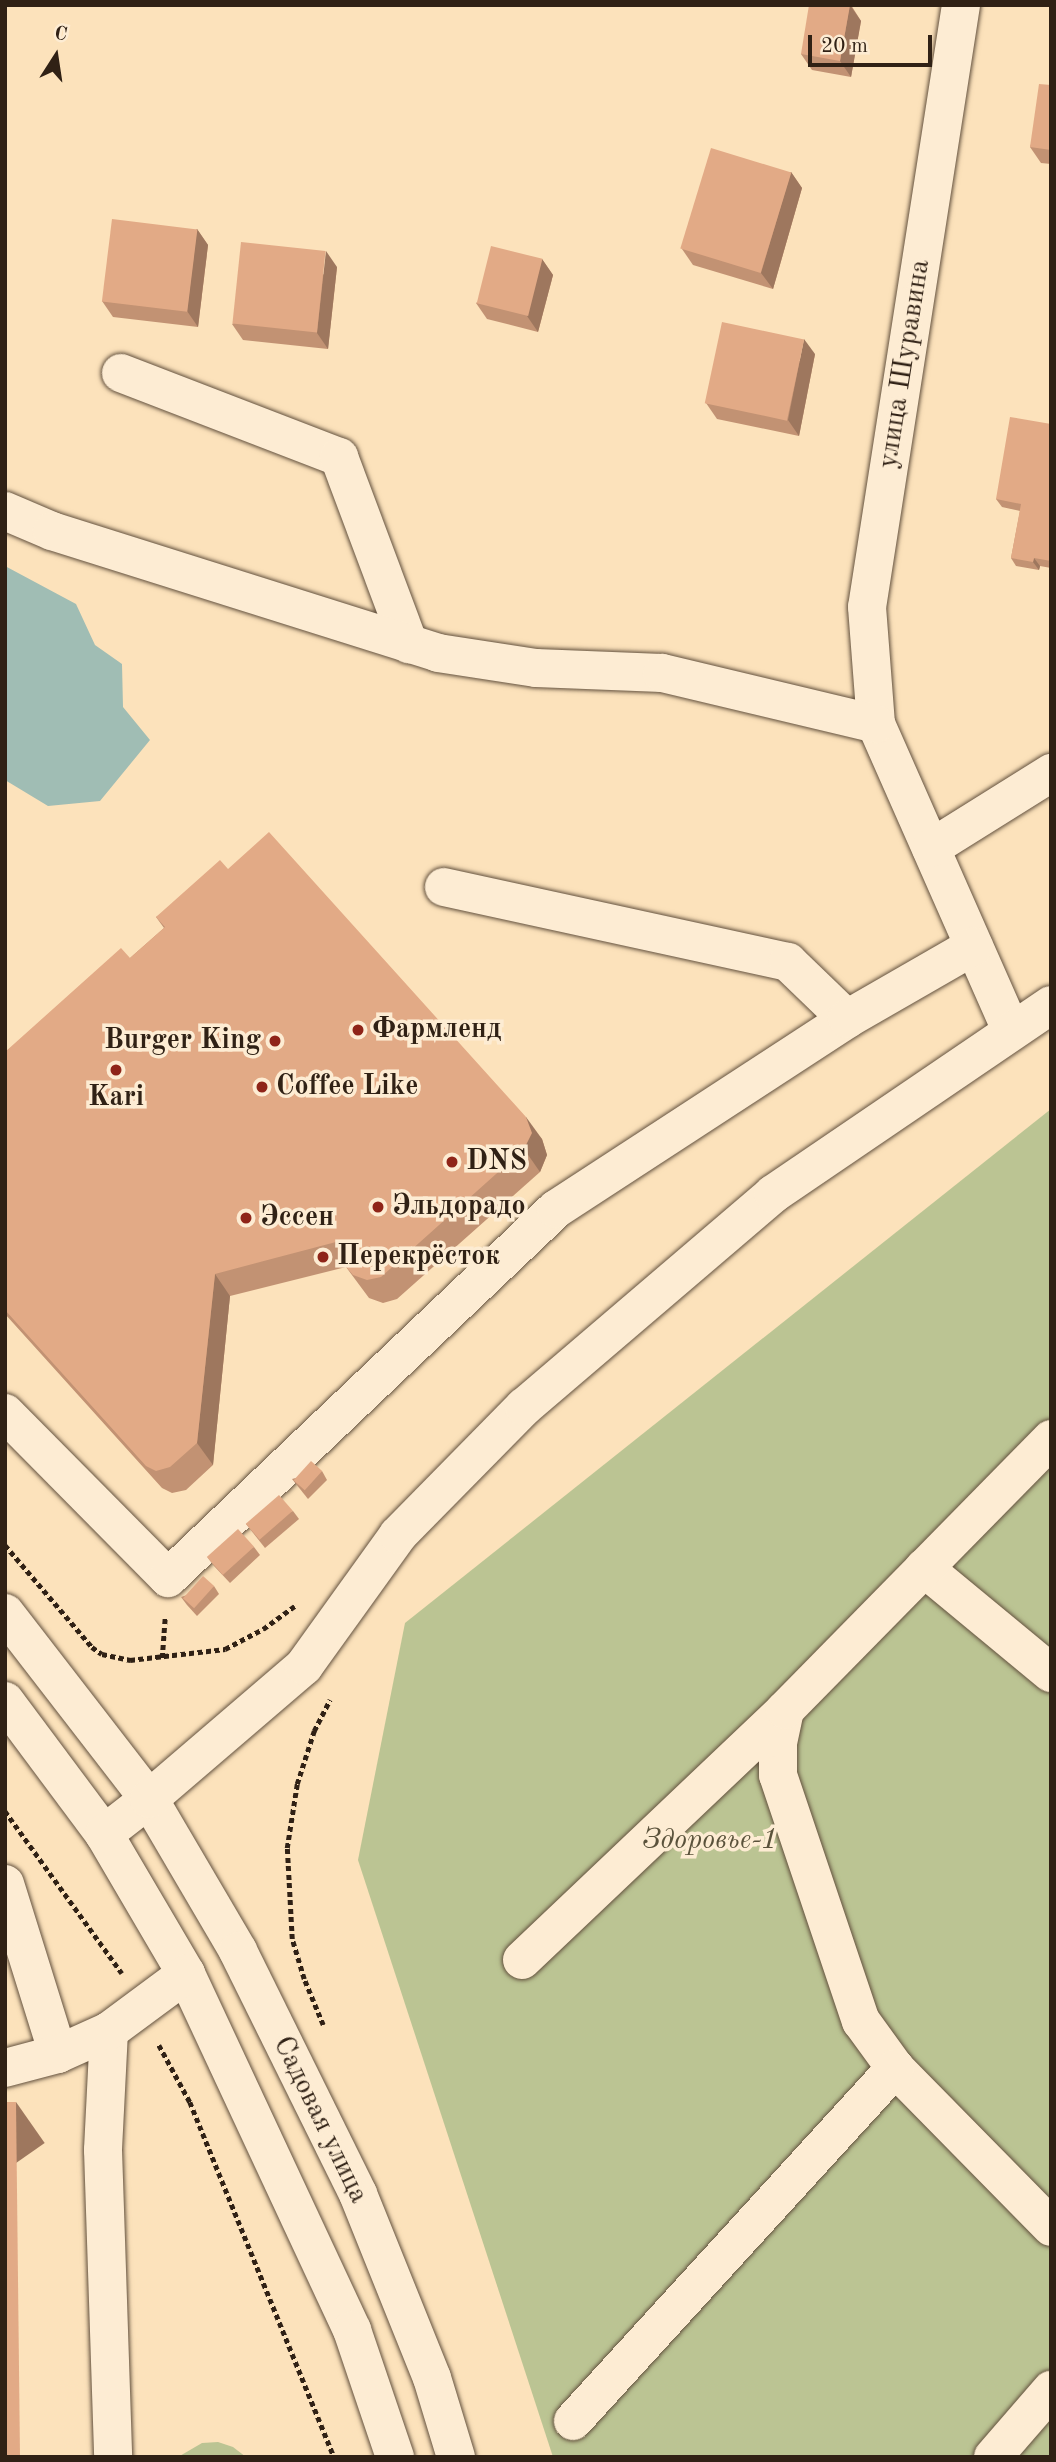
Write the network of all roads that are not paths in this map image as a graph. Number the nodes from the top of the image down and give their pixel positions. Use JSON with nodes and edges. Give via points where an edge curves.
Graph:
{"nodes":[{"id":1,"x":961,"y":5,"type":"edge"},
{"id":2,"x":121,"y":373,"type":"dead end"},
{"id":3,"x":5,"y":511,"type":"edge"},
{"id":4,"x":409,"y":643,"type":"junction"},
{"id":5,"x":876,"y":724,"type":"junction"},
{"id":6,"x":1051,"y":773,"type":"edge"},
{"id":7,"x":931,"y":848,"type":"junction"},
{"id":8,"x":444,"y":887,"type":"dead end"},
{"id":9,"x":974,"y":946,"type":"junction"},
{"id":10,"x":1051,"y":1005,"type":"edge"},
{"id":11,"x":847,"y":1019,"type":"junction"},
{"id":12,"x":1011,"y":1030,"type":"junction"},
{"id":13,"x":5,"y":1413,"type":"edge"},
{"id":14,"x":1051,"y":1439,"type":"edge"},
{"id":15,"x":924,"y":1568,"type":"junction"},
{"id":16,"x":5,"y":1613,"type":"edge"},
{"id":17,"x":1051,"y":1673,"type":"edge"},
{"id":18,"x":5,"y":1701,"type":"edge"},
{"id":19,"x":785,"y":1710,"type":"junction"},
{"id":20,"x":149,"y":1799,"type":"junction"},
{"id":21,"x":104,"y":1834,"type":"junction"},
{"id":22,"x":5,"y":1884,"type":"edge"},
{"id":23,"x":522,"y":1960,"type":"dead end"},
{"id":24,"x":186,"y":1974,"type":"junction"},
{"id":25,"x":108,"y":2031,"type":"junction"},
{"id":26,"x":58,"y":2054,"type":"junction"},
{"id":27,"x":5,"y":2068,"type":"edge"},
{"id":28,"x":895,"y":2068,"type":"junction"},
{"id":29,"x":1051,"y":2227,"type":"edge"},
{"id":30,"x":1051,"y":2390,"type":"edge"},
{"id":31,"x":573,"y":2421,"type":"dead end"},
{"id":32,"x":113,"y":2457,"type":"edge"},
{"id":33,"x":395,"y":2457,"type":"edge"},
{"id":34,"x":456,"y":2457,"type":"edge"},
{"id":35,"x":993,"y":2457,"type":"edge"}],
"edges":[{"from":1,"to":5,"type":"street","name":"улица Шуравина","via":[[867,607]]},
{"from":2,"to":4,"type":"street","via":[[339,457]]},
{"from":3,"to":4,"type":"street","via":[[52,531]]},
{"from":4,"to":5,"type":"street","via":[[438,653],[536,668],[662,673]]},
{"from":5,"to":7,"type":"street","name":"улица Шуравина"},
{"from":6,"to":7,"type":"street"},
{"from":7,"to":9,"type":"street","name":"улица Шуравина"},
{"from":8,"to":11,"type":"street","via":[[788,962]]},
{"from":9,"to":11,"type":"street"},
{"from":9,"to":12,"type":"street","name":"улица Шуравина"},
{"from":10,"to":12,"type":"street"},
{"from":11,"to":13,"type":"street","via":[[556,1209],[168,1578]]},
{"from":12,"to":20,"type":"street","via":[[773,1194],[524,1408],[398,1535],[304,1665]]},
{"from":14,"to":15,"type":"street"},
{"from":15,"to":17,"type":"street"},
{"from":15,"to":19,"type":"street"},
{"from":16,"to":20,"type":"street","name":"Садовая улица"},
{"from":18,"to":21,"type":"street"},
{"from":19,"to":23,"type":"street"},
{"from":19,"to":28,"type":"street","via":[[778,1742],[778,1776],[861,2021]]},
{"from":20,"to":21,"type":"street"},
{"from":20,"to":34,"type":"street","name":"Садовая улица","via":[[238,1951],[358,2194],[432,2378]]},
{"from":21,"to":24,"type":"street"},
{"from":22,"to":26,"type":"street"},
{"from":24,"to":25,"type":"street"},
{"from":24,"to":33,"type":"street","via":[[352,2330]]},
{"from":25,"to":26,"type":"street"},
{"from":25,"to":32,"type":"street","via":[[103,2150]]},
{"from":26,"to":27,"type":"street"},
{"from":28,"to":29,"type":"street"},
{"from":28,"to":31,"type":"street"},
{"from":30,"to":35,"type":"street"}]}
